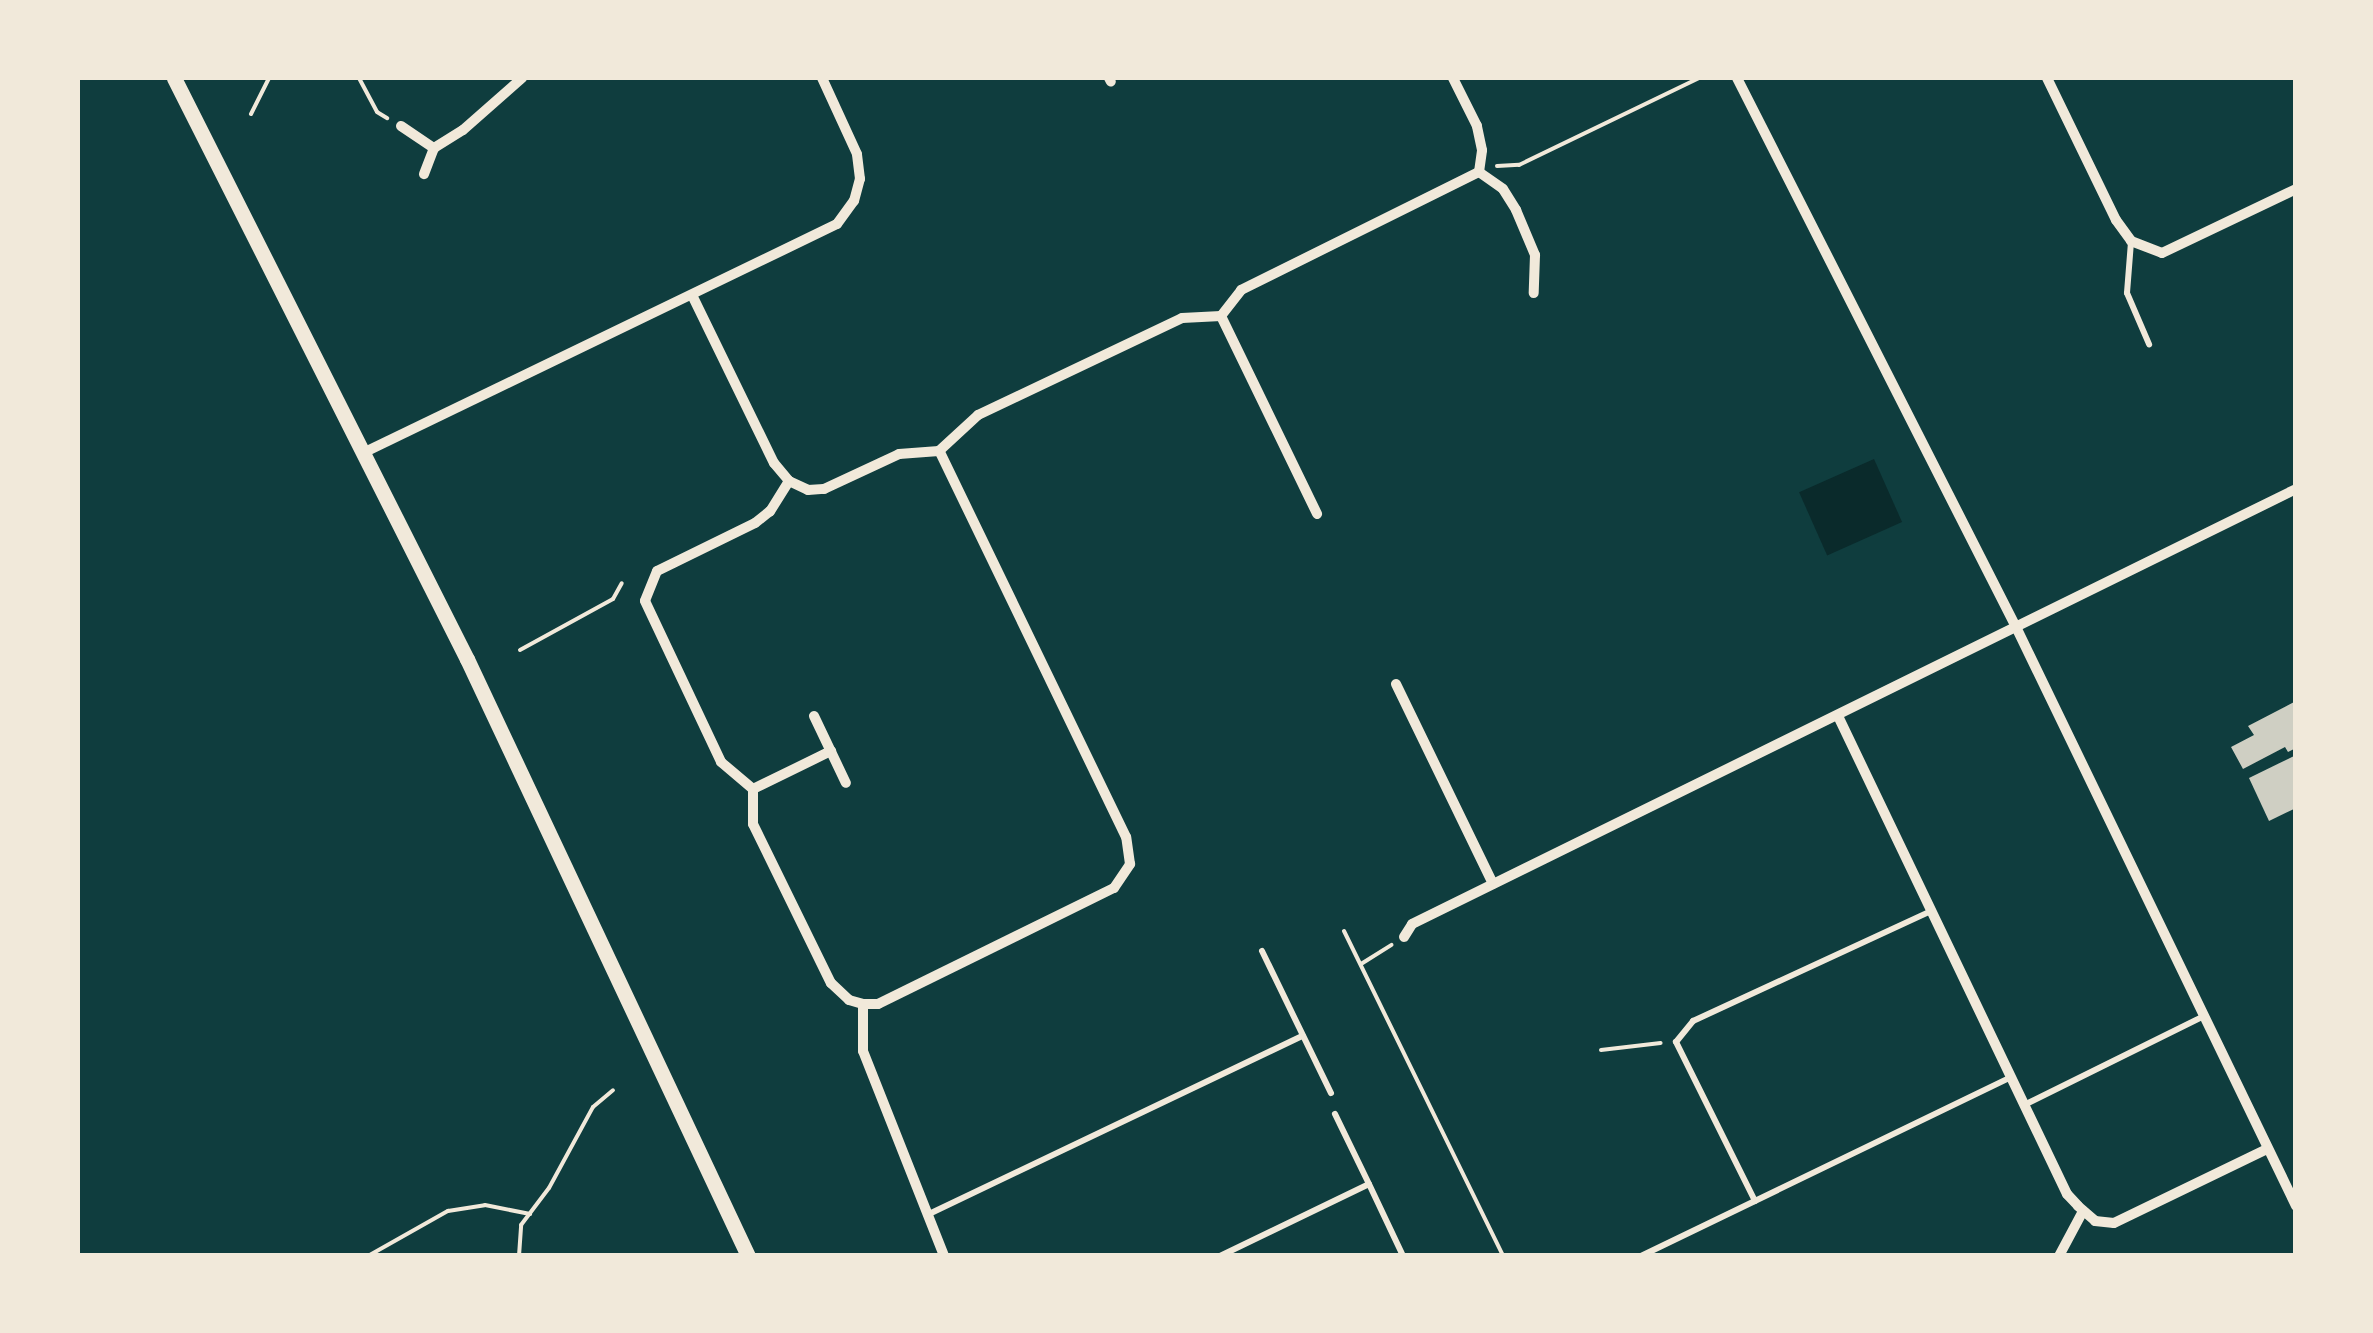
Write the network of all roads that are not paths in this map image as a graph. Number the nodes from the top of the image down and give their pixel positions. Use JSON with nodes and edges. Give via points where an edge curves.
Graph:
{"nodes":[{"id":1,"x":174,"y":78,"type":"edge"},
{"id":2,"x":522,"y":78,"type":"edge"},
{"id":3,"x":822,"y":78,"type":"edge"},
{"id":4,"x":1453,"y":78,"type":"edge"},
{"id":5,"x":1737,"y":78,"type":"edge"},
{"id":6,"x":2046,"y":78,"type":"edge"},
{"id":7,"x":401,"y":126,"type":"road end"},
{"id":8,"x":434,"y":148,"type":"junction"},
{"id":9,"x":1479,"y":172,"type":"junction"},
{"id":10,"x":424,"y":174,"type":"dead end"},
{"id":11,"x":2296,"y":189,"type":"edge"},
{"id":12,"x":2131,"y":241,"type":"junction"},
{"id":13,"x":1534,"y":293,"type":"dead end"},
{"id":14,"x":692,"y":294,"type":"junction"},
{"id":15,"x":1221,"y":316,"type":"junction"},
{"id":16,"x":2150,"y":344,"type":"dead end"},
{"id":17,"x":939,"y":451,"type":"junction"},
{"id":18,"x":366,"y":452,"type":"junction"},
{"id":19,"x":789,"y":481,"type":"junction"},
{"id":20,"x":2296,"y":489,"type":"edge"},
{"id":21,"x":1317,"y":514,"type":"dead end"},
{"id":22,"x":2016,"y":629,"type":"junction"},
{"id":23,"x":1396,"y":684,"type":"dead end"},
{"id":24,"x":814,"y":716,"type":"dead end"},
{"id":25,"x":1838,"y":716,"type":"junction"},
{"id":26,"x":831,"y":752,"type":"junction"},
{"id":27,"x":846,"y":783,"type":"dead end"},
{"id":28,"x":752,"y":789,"type":"junction"},
{"id":29,"x":1494,"y":884,"type":"junction"},
{"id":30,"x":1932,"y":911,"type":"junction"},
{"id":31,"x":1404,"y":938,"type":"road end"},
{"id":32,"x":1262,"y":951,"type":"dead end"},
{"id":33,"x":863,"y":1004,"type":"junction"},
{"id":34,"x":2202,"y":1017,"type":"junction"},
{"id":35,"x":1303,"y":1036,"type":"junction"},
{"id":36,"x":2011,"y":1078,"type":"junction"},
{"id":37,"x":1331,"y":1093,"type":"dead end"},
{"id":38,"x":2024,"y":1105,"type":"junction"},
{"id":39,"x":1335,"y":1114,"type":"dead end"},
{"id":40,"x":2267,"y":1149,"type":"junction"},
{"id":41,"x":1369,"y":1184,"type":"junction"},
{"id":42,"x":1754,"y":1201,"type":"junction"},
{"id":43,"x":2296,"y":1206,"type":"edge"},
{"id":44,"x":2083,"y":1211,"type":"junction"},
{"id":45,"x":929,"y":1214,"type":"junction"},
{"id":46,"x":748,"y":1256,"type":"edge"},
{"id":47,"x":944,"y":1256,"type":"edge"},
{"id":48,"x":1220,"y":1256,"type":"edge"},
{"id":49,"x":1403,"y":1256,"type":"edge"},
{"id":50,"x":1641,"y":1256,"type":"edge"},
{"id":51,"x":2058,"y":1256,"type":"edge"}],
"edges":[{"from":1,"to":18,"type":"street"},
{"from":2,"to":8,"type":"street"},
{"from":3,"to":14,"type":"street","via":[[856,154],[860,180],[854,201],[837,224]]},
{"from":4,"to":9,"type":"street","via":[[1476,126]]},
{"from":5,"to":22,"type":"street"},
{"from":6,"to":12,"type":"street"},
{"from":7,"to":8,"type":"street"},
{"from":8,"to":10,"type":"street"},
{"from":9,"to":13,"type":"street","via":[[1516,210],[1536,255]]},
{"from":9,"to":15,"type":"street","via":[[1241,290]]},
{"from":11,"to":12,"type":"street","via":[[2162,253]]},
{"from":12,"to":16,"type":"lane","via":[[2127,293]]},
{"from":14,"to":18,"type":"street"},
{"from":14,"to":19,"type":"street","via":[[774,464]]},
{"from":15,"to":17,"type":"street","via":[[1182,318],[978,415]]},
{"from":15,"to":21,"type":"street"},
{"from":17,"to":19,"type":"street","via":[[899,454],[824,489]]},
{"from":17,"to":33,"type":"street","via":[[1126,837],[1130,864],[1114,888],[878,1004]]},
{"from":18,"to":46,"type":"street"},
{"from":19,"to":28,"type":"street","via":[[755,523],[657,572],[645,601],[720,762]]},
{"from":20,"to":22,"type":"street"},
{"from":22,"to":25,"type":"street"},
{"from":22,"to":34,"type":"street"},
{"from":23,"to":29,"type":"street"},
{"from":24,"to":26,"type":"street"},
{"from":25,"to":29,"type":"street"},
{"from":25,"to":30,"type":"street"},
{"from":26,"to":27,"type":"street"},
{"from":26,"to":28,"type":"street"},
{"from":28,"to":33,"type":"street","via":[[753,824],[831,983]]},
{"from":29,"to":31,"type":"street","via":[[1412,924]]},
{"from":30,"to":36,"type":"street"},
{"from":30,"to":42,"type":"lane","via":[[1694,1021],[1676,1042]]},
{"from":32,"to":35,"type":"lane"},
{"from":33,"to":45,"type":"street","via":[[864,1050]]},
{"from":34,"to":38,"type":"lane"},
{"from":34,"to":40,"type":"street"},
{"from":35,"to":37,"type":"lane"},
{"from":35,"to":45,"type":"lane"},
{"from":36,"to":38,"type":"street"},
{"from":36,"to":42,"type":"lane"},
{"from":38,"to":44,"type":"street","via":[[2067,1194]]},
{"from":39,"to":41,"type":"lane"},
{"from":40,"to":43,"type":"street"},
{"from":40,"to":44,"type":"street","via":[[2114,1223]]},
{"from":41,"to":48,"type":"lane"},
{"from":41,"to":49,"type":"lane"},
{"from":42,"to":50,"type":"lane"},
{"from":44,"to":51,"type":"street"},
{"from":45,"to":47,"type":"street"}]}
